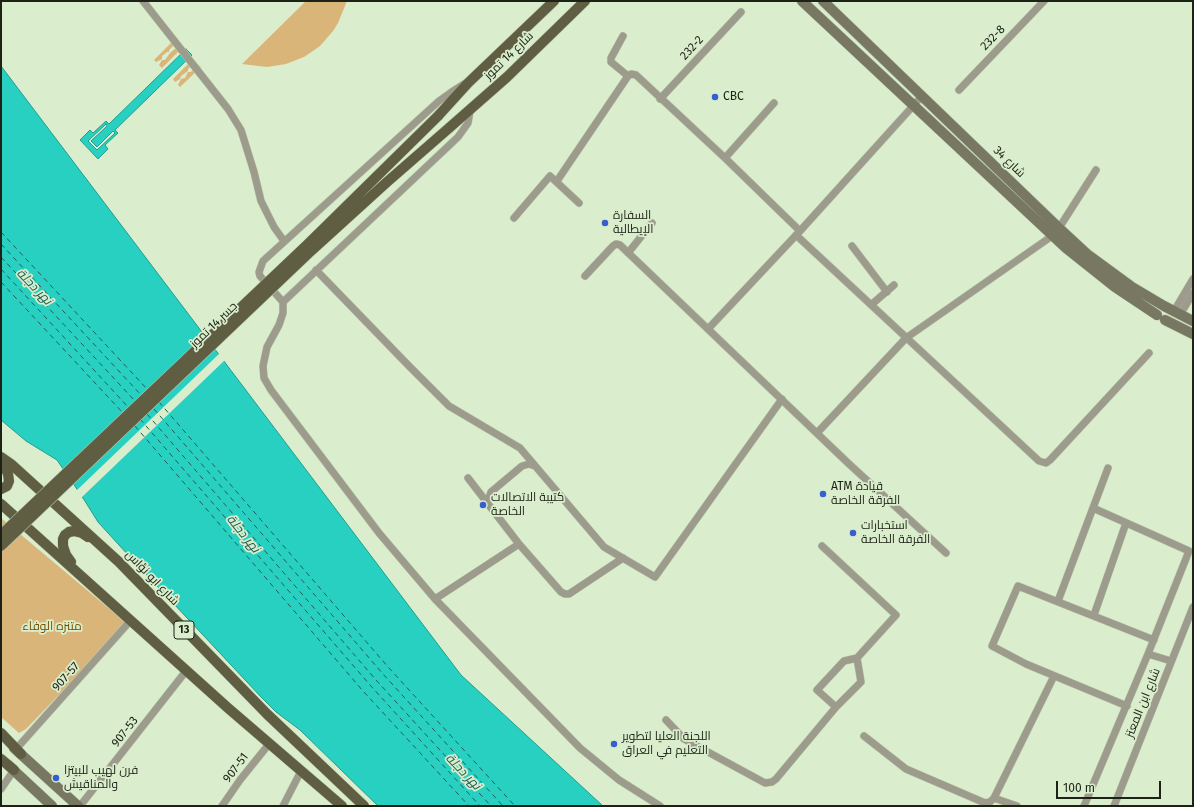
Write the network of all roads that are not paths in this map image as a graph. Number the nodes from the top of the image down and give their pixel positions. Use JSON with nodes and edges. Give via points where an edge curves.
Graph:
{"nodes":[{"id":1,"x":142,"y":1,"type":"edge"},
{"id":2,"x":554,"y":1,"type":"edge"},
{"id":3,"x":585,"y":1,"type":"edge"},
{"id":4,"x":802,"y":1,"type":"edge"},
{"id":5,"x":823,"y":1,"type":"edge"},
{"id":6,"x":1044,"y":1,"type":"edge"},
{"id":7,"x":741,"y":12,"type":"dead end"},
{"id":8,"x":623,"y":36,"type":"dead end"},
{"id":9,"x":628,"y":76,"type":"junction"},
{"id":10,"x":468,"y":83,"type":"junction"},
{"id":11,"x":958,"y":90,"type":"dead end"},
{"id":12,"x":922,"y":96,"type":"junction"},
{"id":13,"x":660,"y":98,"type":"junction"},
{"id":14,"x":774,"y":103,"type":"dead end"},
{"id":15,"x":914,"y":106,"type":"junction"},
{"id":16,"x":470,"y":111,"type":"junction"},
{"id":17,"x":438,"y":116,"type":"joint"},
{"id":18,"x":449,"y":128,"type":"joint"},
{"id":19,"x":725,"y":158,"type":"junction"},
{"id":20,"x":1096,"y":170,"type":"dead end"},
{"id":21,"x":557,"y":182,"type":"junction"},
{"id":22,"x":578,"y":203,"type":"dead end"},
{"id":23,"x":514,"y":218,"type":"dead end"},
{"id":24,"x":652,"y":223,"type":"dead end"},
{"id":25,"x":1055,"y":232,"type":"junction"},
{"id":26,"x":798,"y":233,"type":"junction"},
{"id":27,"x":284,"y":241,"type":"junction"},
{"id":28,"x":852,"y":246,"type":"dead end"},
{"id":29,"x":628,"y":253,"type":"junction"},
{"id":30,"x":316,"y":270,"type":"junction"},
{"id":31,"x":585,"y":276,"type":"dead end"},
{"id":32,"x":1193,"y":279,"type":"edge"},
{"id":33,"x":894,"y":285,"type":"dead end"},
{"id":34,"x":887,"y":292,"type":"junction"},
{"id":35,"x":1193,"y":293,"type":"edge"},
{"id":36,"x":283,"y":302,"type":"junction"},
{"id":37,"x":871,"y":305,"type":"junction"},
{"id":38,"x":1177,"y":313,"type":"junction"},
{"id":39,"x":1193,"y":321,"type":"edge"},
{"id":40,"x":708,"y":329,"type":"junction"},
{"id":41,"x":1193,"y":334,"type":"edge"},
{"id":42,"x":906,"y":338,"type":"junction"},
{"id":43,"x":1149,"y":353,"type":"dead end"},
{"id":44,"x":782,"y":399,"type":"junction"},
{"id":45,"x":817,"y":433,"type":"junction"},
{"id":46,"x":1,"y":457,"type":"edge"},
{"id":47,"x":1,"y":462,"type":"edge"},
{"id":48,"x":535,"y":466,"type":"junction"},
{"id":49,"x":1108,"y":468,"type":"dead end"},
{"id":50,"x":468,"y":478,"type":"dead end"},
{"id":51,"x":1,"y":489,"type":"edge"},
{"id":52,"x":487,"y":503,"type":"junction"},
{"id":53,"x":1,"y":504,"type":"edge"},
{"id":54,"x":1093,"y":508,"type":"junction"},
{"id":55,"x":1126,"y":523,"type":"junction"},
{"id":56,"x":1,"y":536,"type":"edge"},
{"id":57,"x":519,"y":544,"type":"junction"},
{"id":58,"x":1,"y":546,"type":"edge"},
{"id":59,"x":822,"y":546,"type":"dead end"},
{"id":60,"x":946,"y":553,"type":"dead end"},
{"id":61,"x":623,"y":558,"type":"junction"},
{"id":62,"x":119,"y":562,"type":"junction"},
{"id":63,"x":101,"y":593,"type":"junction"},
{"id":64,"x":435,"y":599,"type":"junction"},
{"id":65,"x":1058,"y":600,"type":"junction"},
{"id":66,"x":1193,"y":607,"type":"edge"},
{"id":67,"x":1094,"y":615,"type":"junction"},
{"id":68,"x":131,"y":620,"type":"junction"},
{"id":69,"x":1154,"y":640,"type":"junction"},
{"id":70,"x":1148,"y":654,"type":"junction"},
{"id":71,"x":857,"y":658,"type":"junction"},
{"id":72,"x":1171,"y":661,"type":"junction"},
{"id":73,"x":186,"y":671,"type":"junction"},
{"id":74,"x":1054,"y":676,"type":"junction"},
{"id":75,"x":1127,"y":706,"type":"junction"},
{"id":76,"x":836,"y":707,"type":"junction"},
{"id":77,"x":666,"y":720,"type":"dead end"},
{"id":78,"x":1,"y":733,"type":"edge"},
{"id":79,"x":864,"y":736,"type":"dead end"},
{"id":80,"x":1,"y":737,"type":"edge"},
{"id":81,"x":269,"y":744,"type":"junction"},
{"id":82,"x":19,"y":751,"type":"junction"},
{"id":83,"x":1,"y":759,"type":"edge"},
{"id":84,"x":14,"y":770,"type":"junction"},
{"id":85,"x":301,"y":771,"type":"junction"},
{"id":86,"x":1,"y":789,"type":"edge"},
{"id":87,"x":994,"y":798,"type":"junction"},
{"id":88,"x":52,"y":806,"type":"edge"},
{"id":89,"x":79,"y":806,"type":"edge"},
{"id":90,"x":222,"y":806,"type":"edge"},
{"id":91,"x":283,"y":806,"type":"edge"},
{"id":92,"x":342,"y":806,"type":"edge"},
{"id":93,"x":364,"y":806,"type":"edge"},
{"id":94,"x":660,"y":806,"type":"edge"},
{"id":95,"x":1017,"y":806,"type":"edge"},
{"id":96,"x":1084,"y":806,"type":"edge"},
{"id":97,"x":1114,"y":806,"type":"edge"}],
"edges":[{"from":1,"to":27,"type":"street","via":[[241,130],[261,201]]},
{"from":2,"to":10,"type":"main road","name":"شارع 14 تموز"},
{"from":3,"to":16,"type":"main road","name":"شارع 14 تموز"},
{"from":4,"to":15,"type":"main road","name":"شارع 34"},
{"from":5,"to":12,"type":"main road","name":"شارع 34"},
{"from":6,"to":11,"type":"street","name":"232-8"},
{"from":7,"to":13,"type":"street","name":"232-2"},
{"from":8,"to":9,"type":"street","via":[[610,58],[611,62]]},
{"from":9,"to":13,"type":"street","via":[[636,75]]},
{"from":9,"to":21,"type":"street"},
{"from":10,"to":17,"type":"main road","name":"شارع 14 تموز"},
{"from":10,"to":27,"type":"street","via":[[439,101]]},
{"from":12,"to":15,"type":"street"},
{"from":12,"to":25,"type":"main road","name":"شارع 34"},
{"from":13,"to":19,"type":"street"},
{"from":14,"to":19,"type":"street"},
{"from":15,"to":25,"type":"main road","name":"شارع 34"},
{"from":15,"to":26,"type":"street"},
{"from":16,"to":18,"type":"main road","name":"شارع 14 تموز"},
{"from":16,"to":30,"type":"street","via":[[468,123],[458,137]]},
{"from":17,"to":56,"type":"main road","name":"جسر 14 تموز","bridge":true,"via":[[307,245]]},
{"from":18,"to":58,"type":"main road","name":"جسر 14 تموز","bridge":true,"via":[[306,256]]},
{"from":19,"to":26,"type":"street"},
{"from":20,"to":25,"type":"street"},
{"from":21,"to":22,"type":"street"},
{"from":21,"to":23,"type":"street","via":[[548,177]]},
{"from":24,"to":29,"type":"street"},
{"from":25,"to":38,"type":"main road","name":"شارع 34","via":[[1116,277]]},
{"from":25,"to":41,"type":"main road","name":"شارع 34","via":[[1097,274],[1132,300]]},
{"from":25,"to":42,"type":"street"},
{"from":26,"to":37,"type":"street"},
{"from":26,"to":40,"type":"street"},
{"from":27,"to":36,"type":"street","via":[[263,261],[259,272]]},
{"from":28,"to":34,"type":"street"},
{"from":29,"to":31,"type":"street","via":[[616,244]]},
{"from":29,"to":40,"type":"street"},
{"from":30,"to":36,"type":"street"},
{"from":30,"to":48,"type":"street","via":[[449,406],[520,448]]},
{"from":32,"to":38,"type":"street"},
{"from":33,"to":34,"type":"street"},
{"from":34,"to":37,"type":"street"},
{"from":35,"to":38,"type":"street"},
{"from":36,"to":64,"type":"street","via":[[279,325],[267,347],[263,366],[264,378],[379,533]]},
{"from":37,"to":42,"type":"street"},
{"from":38,"to":39,"type":"main road","name":"شارع 34"},
{"from":40,"to":44,"type":"street"},
{"from":42,"to":43,"type":"street","via":[[1039,461],[1046,463]]},
{"from":42,"to":45,"type":"street"},
{"from":44,"to":45,"type":"street"},
{"from":44,"to":61,"type":"street","via":[[655,576]]},
{"from":45,"to":60,"type":"street"},
{"from":46,"to":62,"type":"main road","name":"شارع ابو نؤاس","number":"13"},
{"from":47,"to":51,"type":"main road","via":[[9,481],[7,486]]},
{"from":48,"to":52,"type":"street","via":[[522,466],[491,492]]},
{"from":48,"to":61,"type":"street","via":[[604,547]]},
{"from":49,"to":54,"type":"street"},
{"from":50,"to":52,"type":"street"},
{"from":52,"to":57,"type":"street"},
{"from":53,"to":63,"type":"main road","number":"13"},
{"from":54,"to":55,"type":"street"},
{"from":54,"to":65,"type":"street"},
{"from":55,"to":67,"type":"street"},
{"from":55,"to":69,"type":"street","via":[[1189,551]]},
{"from":57,"to":61,"type":"street","via":[[565,594],[569,594]]},
{"from":57,"to":64,"type":"street"},
{"from":59,"to":71,"type":"street","via":[[896,615]]},
{"from":62,"to":63,"type":"main road","via":[[82,533],[69,532],[63,539],[66,555],[73,565]]},
{"from":62,"to":93,"type":"main road","name":"شارع ابو نؤاس","number":"13","via":[[267,714]]},
{"from":63,"to":68,"type":"main road","number":"13"},
{"from":64,"to":94,"type":"street","via":[[580,748],[619,780]]},
{"from":65,"to":67,"type":"street"},
{"from":65,"to":74,"type":"street","via":[[1018,586],[992,646]]},
{"from":66,"to":72,"type":"street","name":"شارع ابن المعتز"},
{"from":67,"to":69,"type":"street"},
{"from":68,"to":73,"type":"main road","number":"13"},
{"from":68,"to":82,"type":"street","name":"907-57"},
{"from":69,"to":70,"type":"street"},
{"from":70,"to":72,"type":"street"},
{"from":70,"to":75,"type":"street"},
{"from":71,"to":76,"type":"street","via":[[861,682]]},
{"from":71,"to":76,"type":"street","via":[[844,661],[817,690]]},
{"from":72,"to":97,"type":"street","name":"شارع ابن المعتز"},
{"from":73,"to":81,"type":"main road","number":"13"},
{"from":73,"to":89,"type":"street","name":"907-53"},
{"from":74,"to":75,"type":"street"},
{"from":74,"to":87,"type":"street"},
{"from":75,"to":96,"type":"street"},
{"from":76,"to":77,"type":"street","via":[[776,779],[765,783],[684,739]]},
{"from":78,"to":82,"type":"main road"},
{"from":79,"to":87,"type":"street","via":[[906,769],[985,803]]},
{"from":80,"to":82,"type":"main road"},
{"from":81,"to":85,"type":"main road","number":"13"},
{"from":81,"to":90,"type":"street","name":"907-51"},
{"from":82,"to":89,"type":"main road"},
{"from":83,"to":84,"type":"main road"},
{"from":84,"to":86,"type":"street"},
{"from":84,"to":88,"type":"main road"},
{"from":85,"to":91,"type":"street"},
{"from":85,"to":92,"type":"main road","number":"13"},
{"from":87,"to":95,"type":"street"}]}
